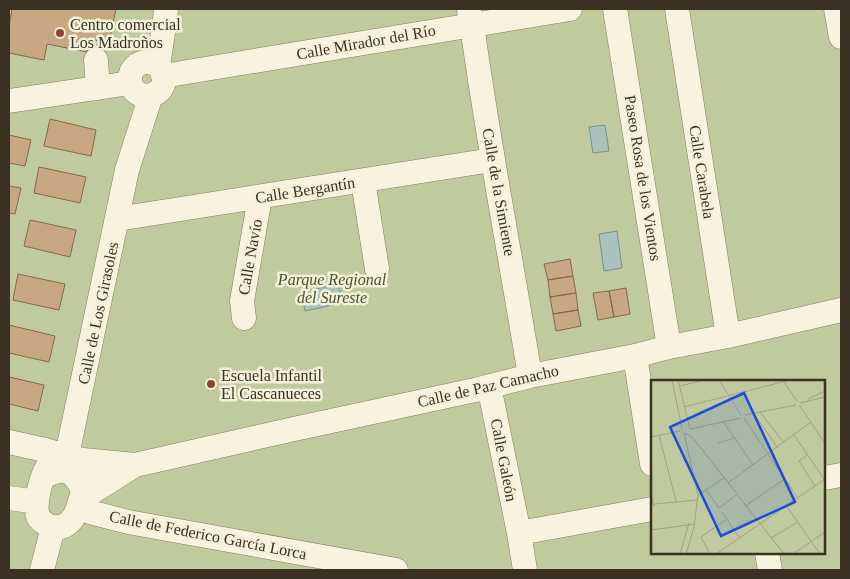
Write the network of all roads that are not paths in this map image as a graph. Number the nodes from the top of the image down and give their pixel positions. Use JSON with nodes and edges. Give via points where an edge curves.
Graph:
{"nodes":[{"id":1,"x":154,"y":9,"type":"edge"},
{"id":2,"x":166,"y":9,"type":"edge"},
{"id":3,"x":570,"y":9,"type":"edge"},
{"id":4,"x":615,"y":9,"type":"edge"},
{"id":5,"x":677,"y":9,"type":"edge"},
{"id":6,"x":836,"y":9,"type":"edge"},
{"id":7,"x":470,"y":17,"type":"edge"},
{"id":8,"x":841,"y":37,"type":"edge"},
{"id":9,"x":96,"y":60,"type":"dead end"},
{"id":10,"x":147,"y":79,"type":"junction"},
{"id":11,"x":98,"y":88,"type":"junction"},
{"id":12,"x":9,"y":101,"type":"edge"},
{"id":13,"x":492,"y":160,"type":"junction"},
{"id":14,"x":363,"y":181,"type":"junction"},
{"id":15,"x":260,"y":197,"type":"junction"},
{"id":16,"x":117,"y":219,"type":"junction"},
{"id":17,"x":377,"y":269,"type":"dead end"},
{"id":18,"x":841,"y":310,"type":"edge"},
{"id":19,"x":244,"y":318,"type":"dead end"},
{"id":20,"x":728,"y":336,"type":"junction"},
{"id":21,"x":669,"y":346,"type":"junction"},
{"id":22,"x":635,"y":356,"type":"junction"},
{"id":23,"x":530,"y":376,"type":"junction"},
{"id":24,"x":489,"y":386,"type":"junction"},
{"id":25,"x":9,"y":442,"type":"edge"},
{"id":26,"x":9,"y":451,"type":"edge"},
{"id":27,"x":75,"y":457,"type":"junction"},
{"id":28,"x":651,"y":458,"type":"edge"},
{"id":29,"x":135,"y":465,"type":"junction"},
{"id":30,"x":841,"y":475,"type":"edge"},
{"id":31,"x":44,"y":476,"type":"junction"},
{"id":32,"x":825,"y":478,"type":"edge"},
{"id":33,"x":9,"y":498,"type":"edge"},
{"id":34,"x":81,"y":499,"type":"junction"},
{"id":35,"x":37,"y":502,"type":"junction"},
{"id":36,"x":651,"y":508,"type":"edge"},
{"id":37,"x":53,"y":527,"type":"junction"},
{"id":38,"x":519,"y":533,"type":"junction"},
{"id":39,"x":767,"y":554,"type":"edge"},
{"id":40,"x":42,"y":570,"type":"edge"},
{"id":41,"x":396,"y":570,"type":"edge"},
{"id":42,"x":525,"y":570,"type":"edge"},
{"id":43,"x":770,"y":570,"type":"edge"}],
"edges":[{"from":1,"to":10,"type":"street","name":"Calle de Los Girasoles"},
{"from":2,"to":10,"type":"street","name":"Calle de Los Girasoles"},
{"from":3,"to":7,"type":"street","name":"Calle Mirador del Río"},
{"from":4,"to":21,"type":"street","name":"Paseo Rosa de los Vientos"},
{"from":5,"to":20,"type":"street","name":"Calle Carabela"},
{"from":6,"to":8,"type":"street"},
{"from":7,"to":10,"type":"street","name":"Calle Mirador del Río"},
{"from":7,"to":13,"type":"street","name":"Calle de la Simiente"},
{"from":9,"to":11,"type":"street"},
{"from":10,"to":11,"type":"street","name":"Calle Mirador del Río"},
{"from":10,"to":16,"type":"street","name":"Calle de Los Girasoles","via":[[132,108],[127,170]]},
{"from":11,"to":12,"type":"street","name":"Calle Mirador del Río"},
{"from":13,"to":14,"type":"street","name":"Calle Bergantín"},
{"from":13,"to":23,"type":"street","name":"Calle de la Simiente"},
{"from":14,"to":15,"type":"street","name":"Calle Bergantín"},
{"from":14,"to":17,"type":"street"},
{"from":15,"to":16,"type":"street","name":"Calle Bergantín"},
{"from":15,"to":19,"type":"street","name":"Calle Navío","via":[[242,301]]},
{"from":16,"to":27,"type":"street","name":"Calle de Los Girasoles"},
{"from":18,"to":20,"type":"street","name":"Calle de Paz Camacho"},
{"from":20,"to":21,"type":"street","name":"Calle de Paz Camacho"},
{"from":21,"to":22,"type":"street","name":"Calle de Paz Camacho"},
{"from":22,"to":23,"type":"street","name":"Calle de Paz Camacho"},
{"from":22,"to":28,"type":"street"},
{"from":23,"to":24,"type":"street","name":"Calle de Paz Camacho"},
{"from":24,"to":29,"type":"street","name":"Calle de Paz Camacho"},
{"from":24,"to":38,"type":"street","name":"Calle Galeón"},
{"from":25,"to":27,"type":"street"},
{"from":26,"to":31,"type":"street","via":[[26,458]]},
{"from":27,"to":29,"type":"street","name":"Calle de Paz Camacho"},
{"from":27,"to":31,"type":"street","via":[[58,456],[50,463]]},
{"from":27,"to":34,"type":"street","name":"Calle de Los Girasoles","via":[[86,466],[88,477]]},
{"from":29,"to":34,"type":"street","name":"Calle de Paz Camacho"},
{"from":30,"to":32,"type":"street"},
{"from":31,"to":34,"type":"street","via":[[64,471],[76,476]]},
{"from":31,"to":35,"type":"street"},
{"from":33,"to":35,"type":"street"},
{"from":34,"to":37,"type":"street","via":[[69,522]]},
{"from":34,"to":41,"type":"street","name":"Calle de Federico García Lorca","via":[[138,524]]},
{"from":35,"to":37,"type":"street","via":[[39,518]]},
{"from":36,"to":38,"type":"street"},
{"from":37,"to":40,"type":"street"},
{"from":38,"to":42,"type":"street","name":"Calle Galeón"},
{"from":39,"to":43,"type":"street"}]}
